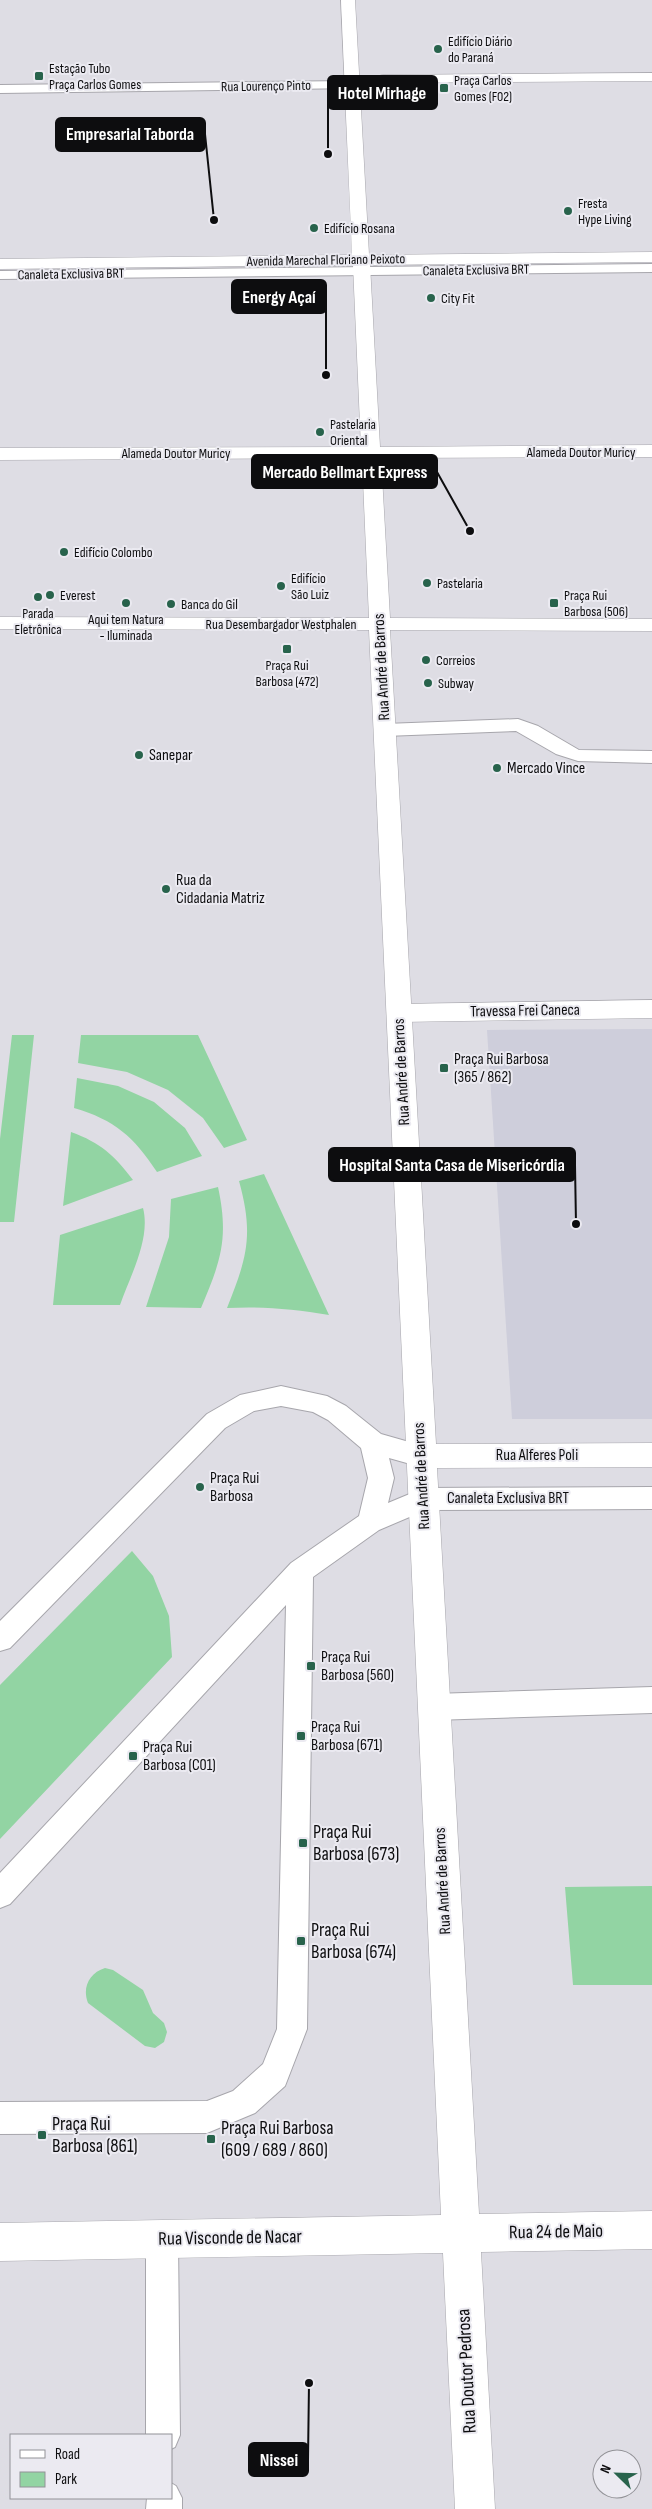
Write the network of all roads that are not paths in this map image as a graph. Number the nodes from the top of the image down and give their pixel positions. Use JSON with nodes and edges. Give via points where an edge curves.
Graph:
{"nodes":[{"id":1,"x":348,"y":0,"type":"edge"},
{"id":2,"x":652,"y":77,"type":"edge"},
{"id":3,"x":352,"y":85,"type":"junction"},
{"id":4,"x":0,"y":89,"type":"edge"},
{"id":5,"x":652,"y":257,"type":"edge"},
{"id":6,"x":0,"y":264,"type":"edge"},
{"id":7,"x":361,"y":265,"type":"junction"},
{"id":8,"x":652,"y":268,"type":"edge"},
{"id":9,"x":0,"y":275,"type":"edge"},
{"id":10,"x":371,"y":452,"type":"junction"},
{"id":11,"x":652,"y":452,"type":"edge"},
{"id":12,"x":0,"y":454,"type":"edge"},
{"id":13,"x":0,"y":623,"type":"edge"},
{"id":14,"x":380,"y":624,"type":"junction"},
{"id":15,"x":652,"y":625,"type":"edge"},
{"id":16,"x":385,"y":730,"type":"junction"},
{"id":17,"x":652,"y":757,"type":"edge"},
{"id":18,"x":652,"y":1009,"type":"edge"},
{"id":19,"x":399,"y":1013,"type":"junction"},
{"id":20,"x":373,"y":1443,"type":"junction"},
{"id":21,"x":652,"y":1455,"type":"edge"},
{"id":22,"x":421,"y":1456,"type":"junction"},
{"id":23,"x":652,"y":1498,"type":"edge"},
{"id":24,"x":424,"y":1499,"type":"junction"},
{"id":25,"x":370,"y":1522,"type":"junction"},
{"id":26,"x":300,"y":1571,"type":"junction"},
{"id":27,"x":0,"y":1639,"type":"edge"},
{"id":28,"x":652,"y":1700,"type":"edge"},
{"id":29,"x":434,"y":1707,"type":"junction"},
{"id":30,"x":0,"y":1894,"type":"edge"},
{"id":31,"x":0,"y":2118,"type":"edge"},
{"id":32,"x":652,"y":2230,"type":"edge"},
{"id":33,"x":460,"y":2234,"type":"junction"},
{"id":34,"x":162,"y":2239,"type":"junction"},
{"id":35,"x":0,"y":2242,"type":"edge"},
{"id":36,"x":163,"y":2434,"type":"edge"},
{"id":37,"x":475,"y":2509,"type":"edge"}],
"edges":[{"from":1,"to":3,"type":"street","name":"Rua André de Barros"},
{"from":2,"to":3,"type":"street","name":"Rua Lourenço Pinto","via":[[382,79]]},
{"from":3,"to":4,"type":"lane","name":"Rua Lourenço Pinto"},
{"from":3,"to":7,"type":"street","name":"Rua André de Barros"},
{"from":5,"to":7,"type":"street","name":"Avenida Marechal Floriano Peixoto"},
{"from":6,"to":7,"type":"street","name":"Avenida Marechal Floriano Peixoto"},
{"from":7,"to":8,"type":"lane","name":"Canaleta Exclusiva BRT"},
{"from":7,"to":9,"type":"lane","name":"Canaleta Exclusiva BRT"},
{"from":7,"to":10,"type":"street","name":"Rua André de Barros"},
{"from":10,"to":11,"type":"street","name":"Alameda Doutor Muricy"},
{"from":10,"to":12,"type":"street","name":"Alameda Doutor Muricy"},
{"from":10,"to":14,"type":"street","name":"Rua André de Barros"},
{"from":13,"to":14,"type":"street","name":"Rua Desembargador Westphalen"},
{"from":14,"to":15,"type":"street","name":"Rua Desembargador Westphalen"},
{"from":14,"to":16,"type":"street","name":"Rua André de Barros"},
{"from":16,"to":17,"type":"lane","via":[[518,725],[569,753]]},
{"from":16,"to":19,"type":"street","name":"Rua André de Barros"},
{"from":18,"to":19,"type":"street","name":"Travessa Frei Caneca"},
{"from":19,"to":22,"type":"street","name":"Rua André de Barros"},
{"from":20,"to":22,"type":"lane"},
{"from":20,"to":25,"type":"lane","via":[[381,1478]]},
{"from":20,"to":27,"type":"lane","via":[[337,1413],[318,1403],[281,1396],[249,1402],[216,1421]]},
{"from":21,"to":22,"type":"street","name":"Rua Alferes Poli"},
{"from":22,"to":24,"type":"street","name":"Rua André de Barros"},
{"from":23,"to":24,"type":"lane","name":"Canaleta Exclusiva BRT"},
{"from":24,"to":25,"type":"lane","name":"Canaleta Exclusiva BRT"},
{"from":24,"to":29,"type":"street","name":"Rua André de Barros"},
{"from":25,"to":26,"type":"lane","name":"Canaleta Exclusiva BRT"},
{"from":26,"to":30,"type":"lane","name":"Canaleta Exclusiva BRT"},
{"from":26,"to":31,"type":"lane","via":[[292,2030],[274,2075],[244,2102],[207,2117]]},
{"from":28,"to":29,"type":"lane"},
{"from":29,"to":33,"type":"street","name":"Rua André de Barros"},
{"from":32,"to":33,"type":"street","name":"Rua 24 de Maio"},
{"from":33,"to":34,"type":"street","name":"Rua Visconde de Nacar"},
{"from":33,"to":37,"type":"street","name":"Rua Doutor Pedrosa"},
{"from":34,"to":35,"type":"street","name":"Rua Visconde de Nacar"},
{"from":34,"to":36,"type":"lane"}]}
